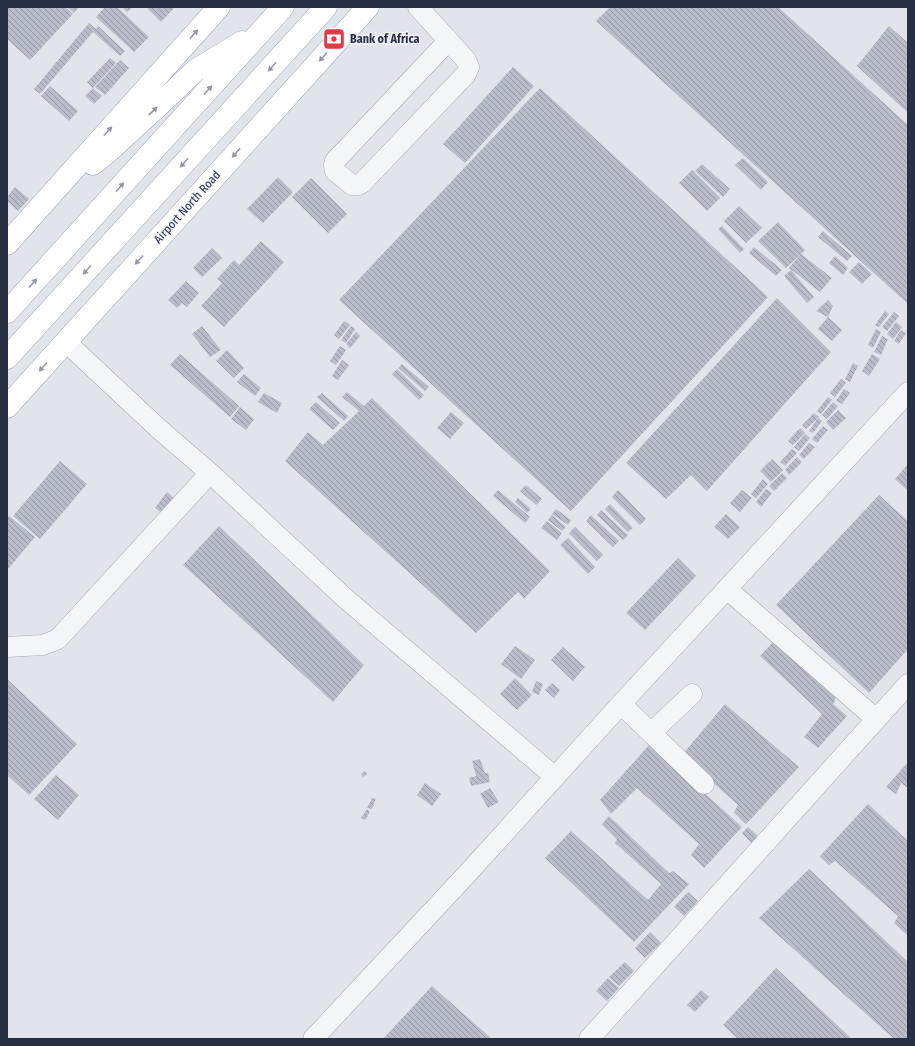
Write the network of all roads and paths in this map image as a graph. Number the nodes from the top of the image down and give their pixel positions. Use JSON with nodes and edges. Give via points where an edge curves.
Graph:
{"nodes":[{"id":1,"x":219,"y":7,"type":"edge"},
{"id":2,"x":283,"y":7,"type":"edge"},
{"id":3,"x":326,"y":7,"type":"edge"},
{"id":4,"x":368,"y":7,"type":"edge"},
{"id":5,"x":418,"y":7,"type":"edge"},
{"id":6,"x":262,"y":31,"type":"junction"},
{"id":7,"x":448,"y":40,"type":"junction"},
{"id":8,"x":38,"y":209,"type":"junction"},
{"id":9,"x":7,"y":244,"type":"edge"},
{"id":10,"x":7,"y":312,"type":"edge"},
{"id":11,"x":66,"y":342,"type":"junction"},
{"id":12,"x":7,"y":358,"type":"edge"},
{"id":13,"x":908,"y":392,"type":"edge"},
{"id":14,"x":7,"y":407,"type":"edge"},
{"id":15,"x":210,"y":473,"type":"junction"},
{"id":16,"x":727,"y":589,"type":"junction"},
{"id":17,"x":7,"y":646,"type":"edge"},
{"id":18,"x":906,"y":689,"type":"edge"},
{"id":19,"x":692,"y":694,"type":"dead end"},
{"id":20,"x":621,"y":704,"type":"junction"},
{"id":21,"x":876,"y":719,"type":"junction"},
{"id":22,"x":651,"y":734,"type":"junction"},
{"id":23,"x":555,"y":777,"type":"junction"},
{"id":24,"x":704,"y":784,"type":"dead end"},
{"id":25,"x":313,"y":1039,"type":"edge"},
{"id":26,"x":589,"y":1039,"type":"edge"}],
"edges":[{"from":8,"to":1,"type":"main road","one_way":true},
{"from":2,"to":6,"type":"main road"},
{"from":3,"to":12,"type":"main road","one_way":true},
{"from":4,"to":11,"type":"main road","name":"Airport North Road","one_way":true},
{"from":5,"to":7,"type":"lane"},
{"from":8,"to":6,"type":"main road","one_way":true,"via":[[108,152],[196,70]]},
{"from":10,"to":6,"type":"main road","one_way":true},
{"from":7,"to":7,"type":"lane","via":[[470,67],[466,74],[362,183],[352,185],[335,171],[335,161]]},
{"from":8,"to":9,"type":"main road"},
{"from":11,"to":14,"type":"main road","name":"Airport North Road","one_way":true},
{"from":11,"to":15,"type":"lane","via":[[158,429]]},
{"from":13,"to":16,"type":"lane"},
{"from":15,"to":17,"type":"lane","via":[[58,639],[44,645]]},
{"from":15,"to":23,"type":"lane","via":[[346,599]]},
{"from":16,"to":20,"type":"lane"},
{"from":16,"to":21,"type":"lane"},
{"from":18,"to":21,"type":"lane"},
{"from":19,"to":22,"type":"lane"},
{"from":20,"to":22,"type":"lane"},
{"from":20,"to":23,"type":"lane"},
{"from":21,"to":26,"type":"lane"},
{"from":22,"to":24,"type":"lane"},
{"from":23,"to":25,"type":"lane"}]}
